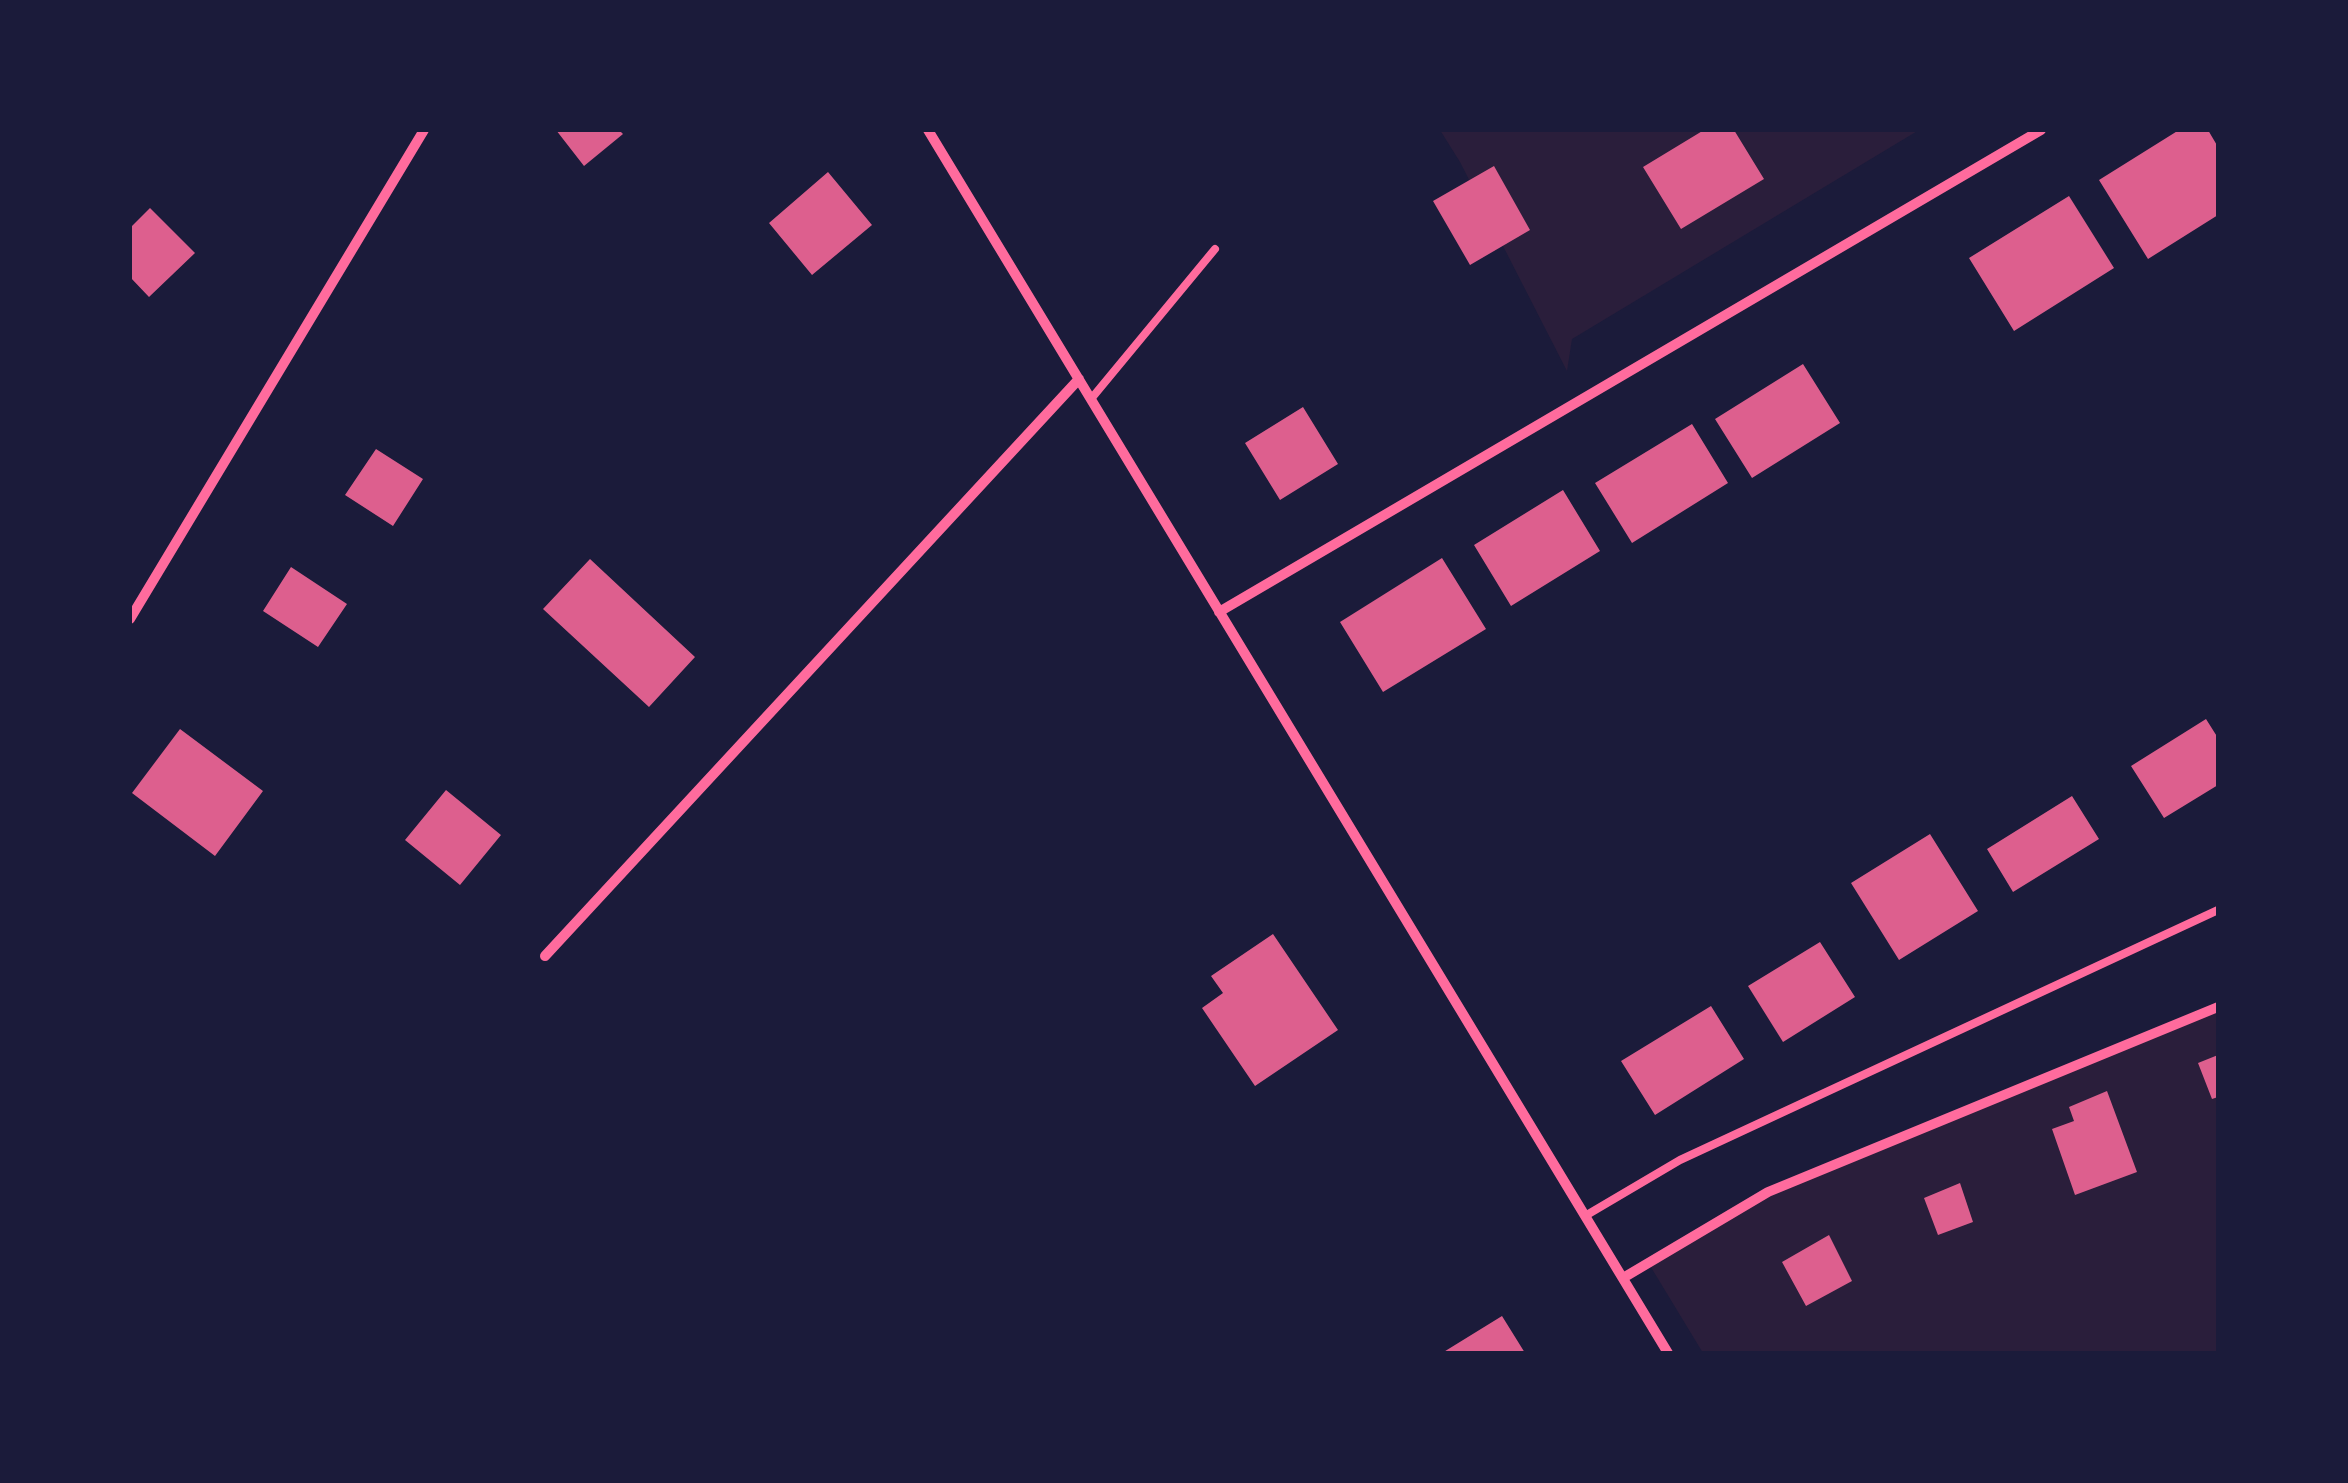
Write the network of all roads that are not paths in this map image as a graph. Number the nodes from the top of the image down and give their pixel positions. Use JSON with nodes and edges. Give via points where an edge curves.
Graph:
{"nodes":[{"id":1,"x":424,"y":130,"type":"edge"},
{"id":2,"x":928,"y":130,"type":"edge"},
{"id":3,"x":2040,"y":130,"type":"edge"},
{"id":4,"x":1215,"y":249,"type":"dead end"},
{"id":5,"x":1079,"y":379,"type":"junction"},
{"id":6,"x":1090,"y":399,"type":"junction"},
{"id":7,"x":1219,"y":612,"type":"junction"},
{"id":8,"x":130,"y":619,"type":"edge"},
{"id":9,"x":2218,"y":910,"type":"edge"},
{"id":10,"x":545,"y":956,"type":"dead end"},
{"id":11,"x":2218,"y":1007,"type":"edge"},
{"id":12,"x":1585,"y":1216,"type":"junction"},
{"id":13,"x":1623,"y":1278,"type":"junction"},
{"id":14,"x":1668,"y":1353,"type":"edge"}],
"edges":[{"from":1,"to":8,"type":"street"},
{"from":2,"to":5,"type":"street"},
{"from":3,"to":7,"type":"street"},
{"from":4,"to":6,"type":"lane"},
{"from":5,"to":6,"type":"street"},
{"from":5,"to":10,"type":"street"},
{"from":6,"to":7,"type":"street"},
{"from":7,"to":12,"type":"street"},
{"from":9,"to":12,"type":"lane","via":[[1680,1160]]},
{"from":11,"to":13,"type":"street","via":[[1768,1192]]},
{"from":12,"to":13,"type":"street"},
{"from":13,"to":14,"type":"street"}]}
